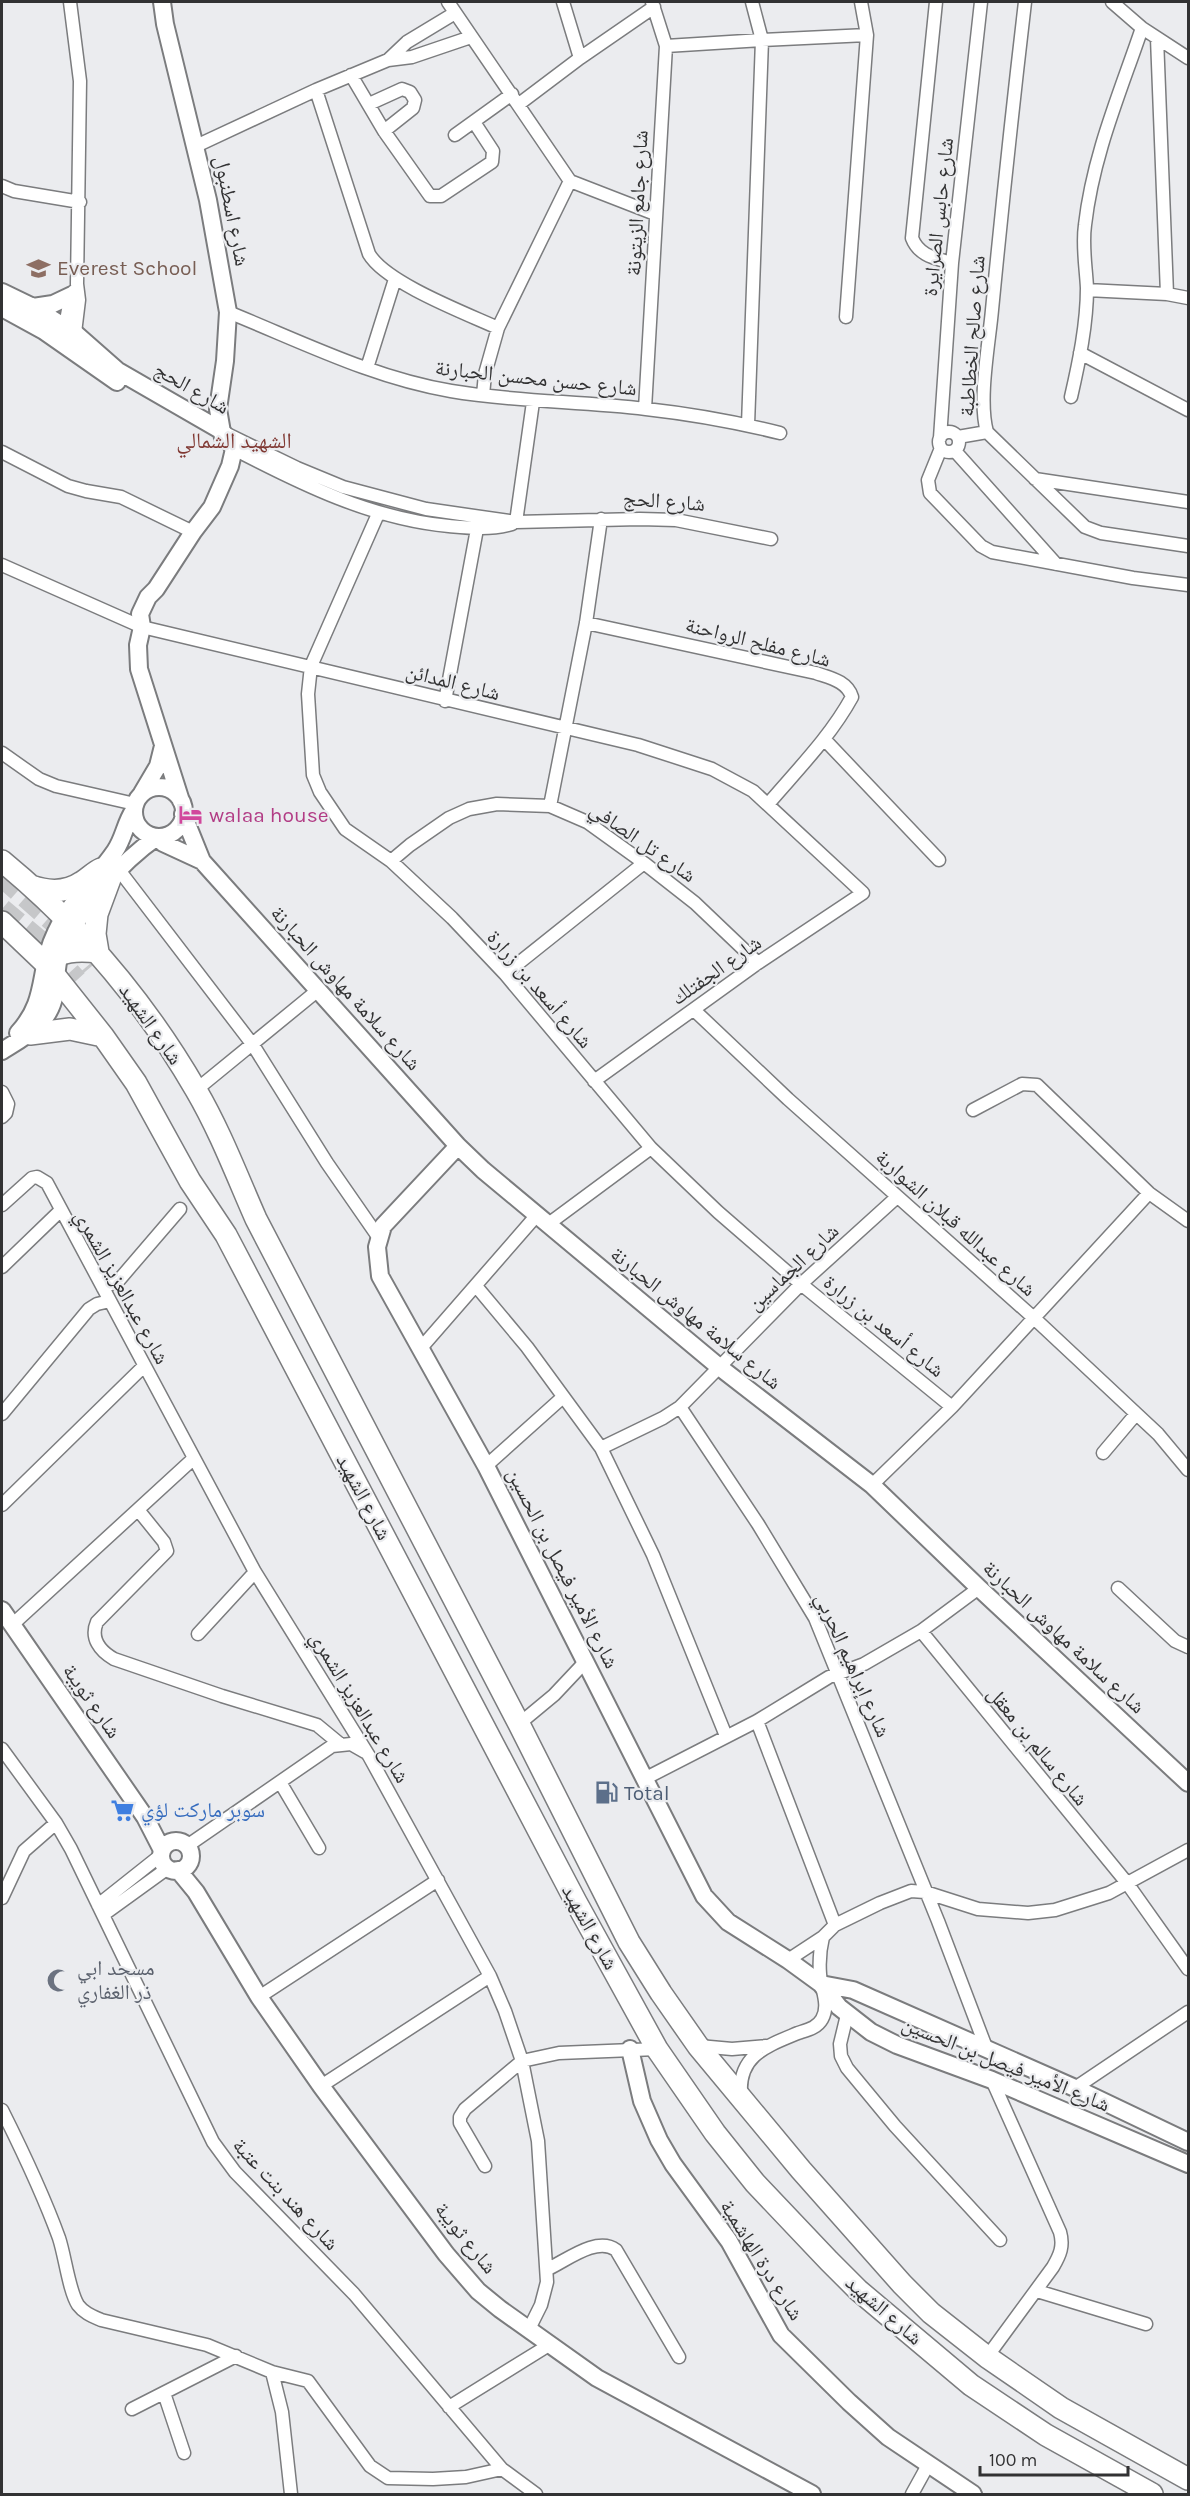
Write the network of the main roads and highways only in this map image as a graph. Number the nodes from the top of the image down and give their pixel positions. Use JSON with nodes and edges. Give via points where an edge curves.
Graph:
{"nodes":[{"id":1,"x":2,"y":861,"type":"edge"},
{"id":2,"x":32,"y":886,"type":"junction"},
{"id":3,"x":2,"y":922,"type":"edge"},
{"id":4,"x":95,"y":959,"type":"junction"},
{"id":5,"x":53,"y":964,"type":"junction"},
{"id":6,"x":77,"y":980,"type":"tunnel mouth"},
{"id":7,"x":30,"y":1034,"type":"road end"},
{"id":8,"x":103,"y":1036,"type":"junction"},
{"id":9,"x":210,"y":1209,"type":"junction"},
{"id":10,"x":256,"y":1219,"type":"junction"},
{"id":11,"x":1188,"y":2479,"type":"edge"},
{"id":12,"x":1152,"y":2494,"type":"edge"}],
"edges":[{"from":1,"to":2,"type":"highway","name":"شارع الشهيد"},
{"from":2,"to":4,"type":"highway","name":"شارع الشهيد","via":[[69,922]]},
{"from":2,"to":4,"type":"highway","via":[[64,890],[110,872],[97,914]]},
{"from":3,"to":5,"type":"highway","name":"شارع الشهيد"},
{"from":4,"to":5,"type":"highway","via":[[79,951]]},
{"from":4,"to":10,"type":"highway","name":"شارع الشهيد","via":[[164,1063],[243,1203]]},
{"from":4,"to":10,"type":"highway","name":"شارع الشهيد","via":[[152,1020],[196,1090]]},
{"from":5,"to":8,"type":"highway","name":"شارع الشهيد"},
{"from":6,"to":9,"type":"highway","name":"شارع الشهيد","via":[[123,1040],[171,1118],[203,1179]]},
{"from":7,"to":8,"type":"highway","via":[[70,1029]]},
{"from":8,"to":9,"type":"highway","name":"شارع الشهيد","via":[[136,1083],[190,1181]]},
{"from":9,"to":12,"type":"highway","name":"شارع الشهيد","via":[[560,1873],[657,2049],[704,2119],[749,2176],[858,2290],[971,2385],[1080,2456]]},
{"from":10,"to":11,"type":"highway","name":"شارع الشهيد","via":[[629,1942],[698,2046],[795,2163],[931,2313],[1071,2414]]}]}
